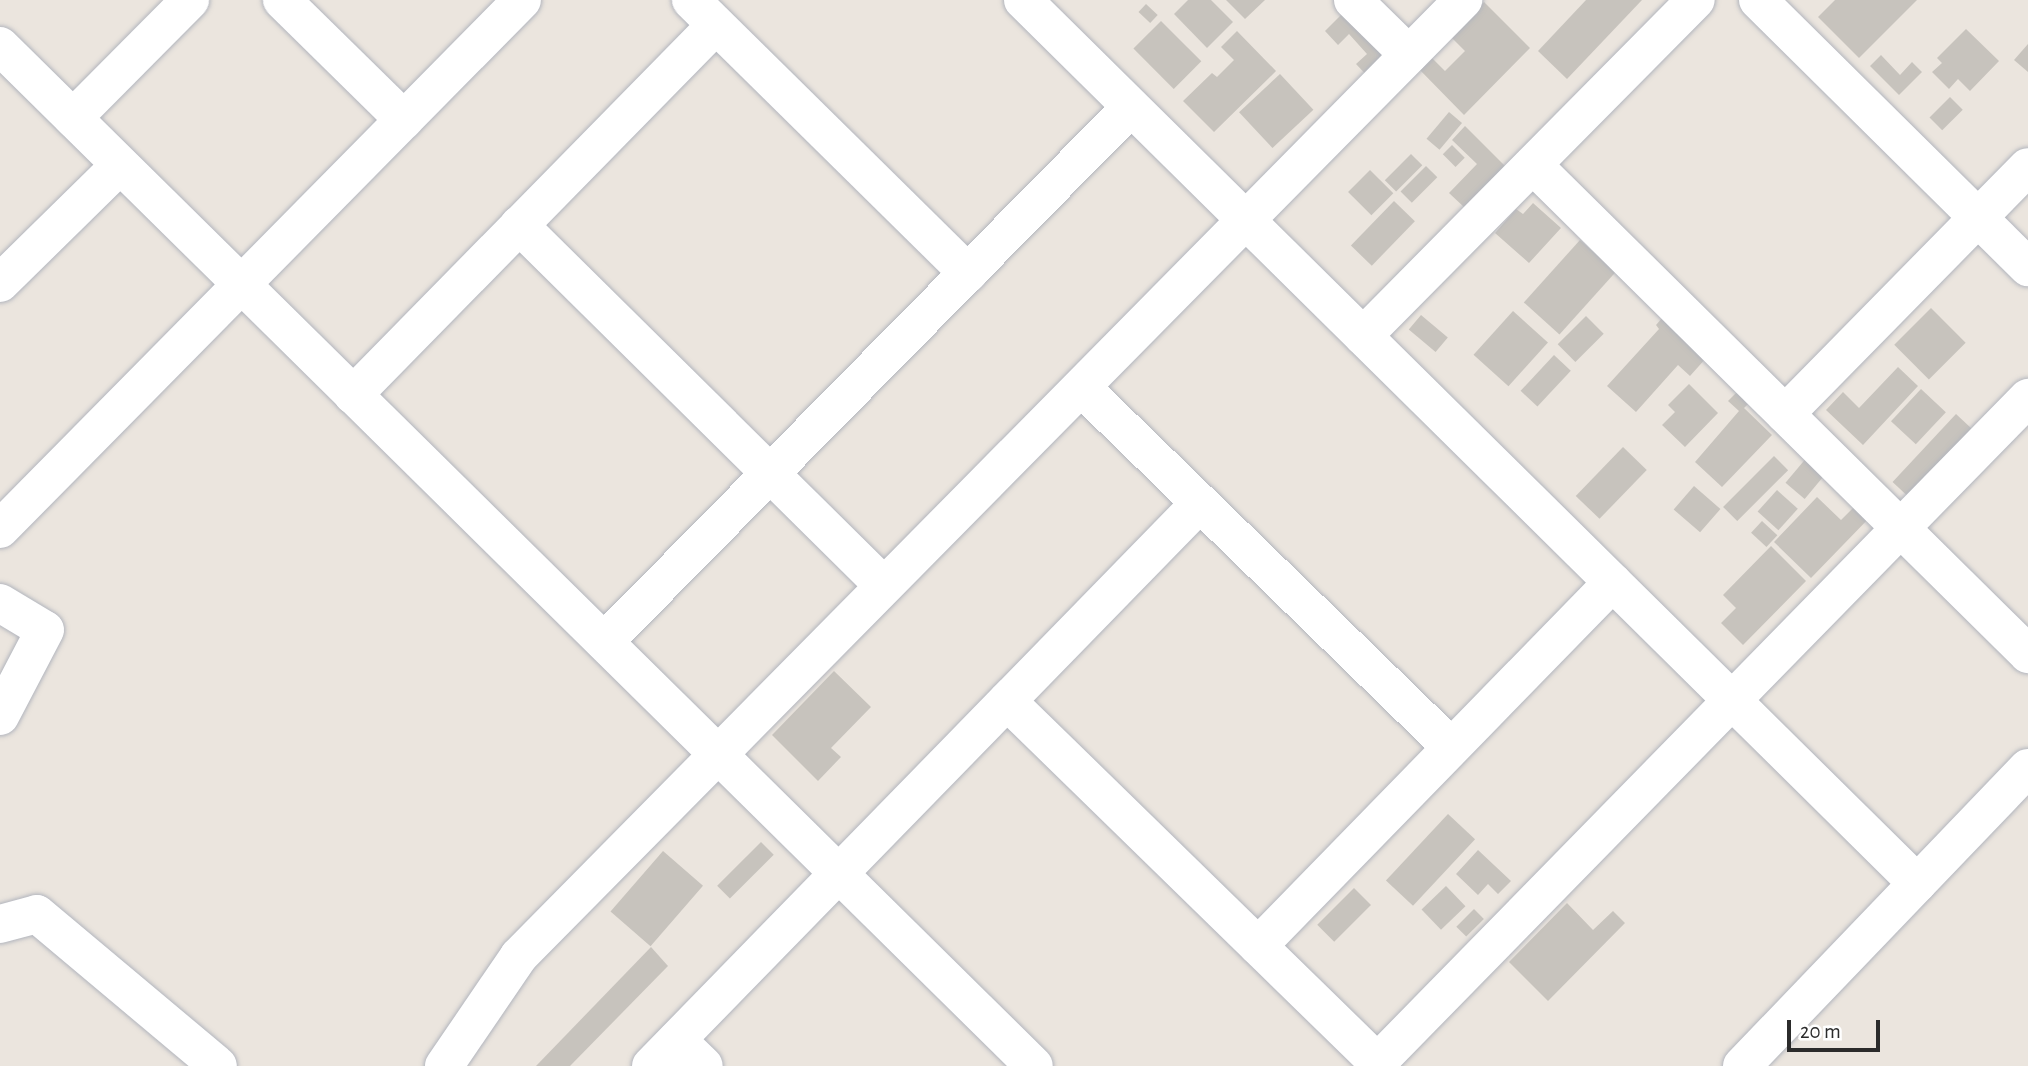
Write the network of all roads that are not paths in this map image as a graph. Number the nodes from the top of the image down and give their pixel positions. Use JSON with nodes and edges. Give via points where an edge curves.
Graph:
{"nodes":[{"id":1,"x":190,"y":0,"type":"edge"},
{"id":2,"x":283,"y":0,"type":"edge"},
{"id":3,"x":522,"y":0,"type":"edge"},
{"id":4,"x":1023,"y":0,"type":"edge"},
{"id":5,"x":1353,"y":0,"type":"edge"},
{"id":6,"x":1463,"y":0,"type":"edge"},
{"id":7,"x":1696,"y":0,"type":"edge"},
{"id":8,"x":1758,"y":0,"type":"edge"},
{"id":9,"x":703,"y":13,"type":"edge"},
{"id":10,"x":0,"y":46,"type":"edge"},
{"id":11,"x":1409,"y":55,"type":"junction"},
{"id":12,"x":1131,"y":107,"type":"junction"},
{"id":13,"x":73,"y":118,"type":"junction"},
{"id":14,"x":404,"y":120,"type":"junction"},
{"id":15,"x":120,"y":164,"type":"junction"},
{"id":16,"x":1533,"y":165,"type":"junction"},
{"id":17,"x":2028,"y":167,"type":"edge"},
{"id":18,"x":1978,"y":218,"type":"junction"},
{"id":19,"x":1246,"y":220,"type":"junction"},
{"id":20,"x":519,"y":225,"type":"junction"},
{"id":21,"x":2028,"y":267,"type":"edge"},
{"id":22,"x":968,"y":273,"type":"junction"},
{"id":23,"x":0,"y":283,"type":"edge"},
{"id":24,"x":241,"y":284,"type":"junction"},
{"id":25,"x":1363,"y":336,"type":"junction"},
{"id":26,"x":1081,"y":387,"type":"junction"},
{"id":27,"x":353,"y":394,"type":"junction"},
{"id":28,"x":2028,"y":398,"type":"edge"},
{"id":29,"x":1785,"y":414,"type":"junction"},
{"id":30,"x":770,"y":473,"type":"junction"},
{"id":31,"x":1200,"y":503,"type":"junction"},
{"id":32,"x":1900,"y":528,"type":"junction"},
{"id":33,"x":0,"y":529,"type":"edge"},
{"id":34,"x":1612,"y":582,"type":"junction"},
{"id":35,"x":884,"y":586,"type":"junction"},
{"id":36,"x":0,"y":603,"type":"edge"},
{"id":37,"x":604,"y":642,"type":"junction"},
{"id":38,"x":2028,"y":654,"type":"edge"},
{"id":39,"x":1732,"y":700,"type":"junction"},
{"id":40,"x":1007,"y":701,"type":"junction"},
{"id":41,"x":0,"y":716,"type":"edge"},
{"id":42,"x":1451,"y":747,"type":"junction"},
{"id":43,"x":718,"y":754,"type":"junction"},
{"id":44,"x":2028,"y":768,"type":"edge"},
{"id":45,"x":839,"y":874,"type":"junction"},
{"id":46,"x":1917,"y":883,"type":"junction"},
{"id":47,"x":0,"y":924,"type":"edge"},
{"id":48,"x":1258,"y":946,"type":"junction"},
{"id":49,"x":664,"y":1053,"type":"edge"},
{"id":50,"x":1377,"y":1065,"type":"edge"},
{"id":51,"x":218,"y":1066,"type":"edge"},
{"id":52,"x":444,"y":1066,"type":"edge"},
{"id":53,"x":704,"y":1066,"type":"edge"},
{"id":54,"x":1034,"y":1066,"type":"edge"},
{"id":55,"x":1742,"y":1066,"type":"edge"}],
"edges":[{"from":1,"to":13,"type":"street"},
{"from":2,"to":14,"type":"street"},
{"from":3,"to":14,"type":"street"},
{"from":4,"to":12,"type":"street"},
{"from":5,"to":11,"type":"street"},
{"from":6,"to":11,"type":"street"},
{"from":7,"to":16,"type":"street"},
{"from":8,"to":18,"type":"street"},
{"from":9,"to":20,"type":"street"},
{"from":9,"to":22,"type":"street"},
{"from":10,"to":13,"type":"street"},
{"from":11,"to":19,"type":"street"},
{"from":12,"to":19,"type":"street"},
{"from":12,"to":22,"type":"street"},
{"from":13,"to":15,"type":"street"},
{"from":14,"to":24,"type":"street"},
{"from":15,"to":23,"type":"street"},
{"from":15,"to":24,"type":"street"},
{"from":16,"to":25,"type":"street"},
{"from":16,"to":29,"type":"street"},
{"from":17,"to":18,"type":"street"},
{"from":18,"to":21,"type":"street"},
{"from":18,"to":29,"type":"street"},
{"from":19,"to":25,"type":"street"},
{"from":19,"to":26,"type":"street"},
{"from":20,"to":27,"type":"street"},
{"from":20,"to":30,"type":"street"},
{"from":22,"to":30,"type":"street"},
{"from":24,"to":27,"type":"street"},
{"from":24,"to":33,"type":"street"},
{"from":25,"to":34,"type":"street"},
{"from":26,"to":31,"type":"street"},
{"from":26,"to":35,"type":"street"},
{"from":27,"to":37,"type":"street"},
{"from":28,"to":32,"type":"street"},
{"from":29,"to":32,"type":"street"},
{"from":30,"to":35,"type":"street"},
{"from":30,"to":37,"type":"street"},
{"from":31,"to":40,"type":"street"},
{"from":31,"to":42,"type":"street"},
{"from":32,"to":38,"type":"street"},
{"from":32,"to":39,"type":"street"},
{"from":34,"to":39,"type":"street"},
{"from":34,"to":42,"type":"street"},
{"from":35,"to":43,"type":"street"},
{"from":36,"to":41,"type":"street","via":[[45,630]]},
{"from":37,"to":43,"type":"street"},
{"from":39,"to":46,"type":"street"},
{"from":39,"to":50,"type":"street"},
{"from":40,"to":45,"type":"street"},
{"from":40,"to":48,"type":"street"},
{"from":42,"to":48,"type":"street"},
{"from":43,"to":45,"type":"street"},
{"from":43,"to":52,"type":"street","via":[[519,956]]},
{"from":44,"to":46,"type":"street"},
{"from":45,"to":49,"type":"street"},
{"from":45,"to":54,"type":"street"},
{"from":46,"to":55,"type":"street"},
{"from":47,"to":51,"type":"street","via":[[37,914]]},
{"from":48,"to":50,"type":"street"},
{"from":49,"to":53,"type":"street"}]}
